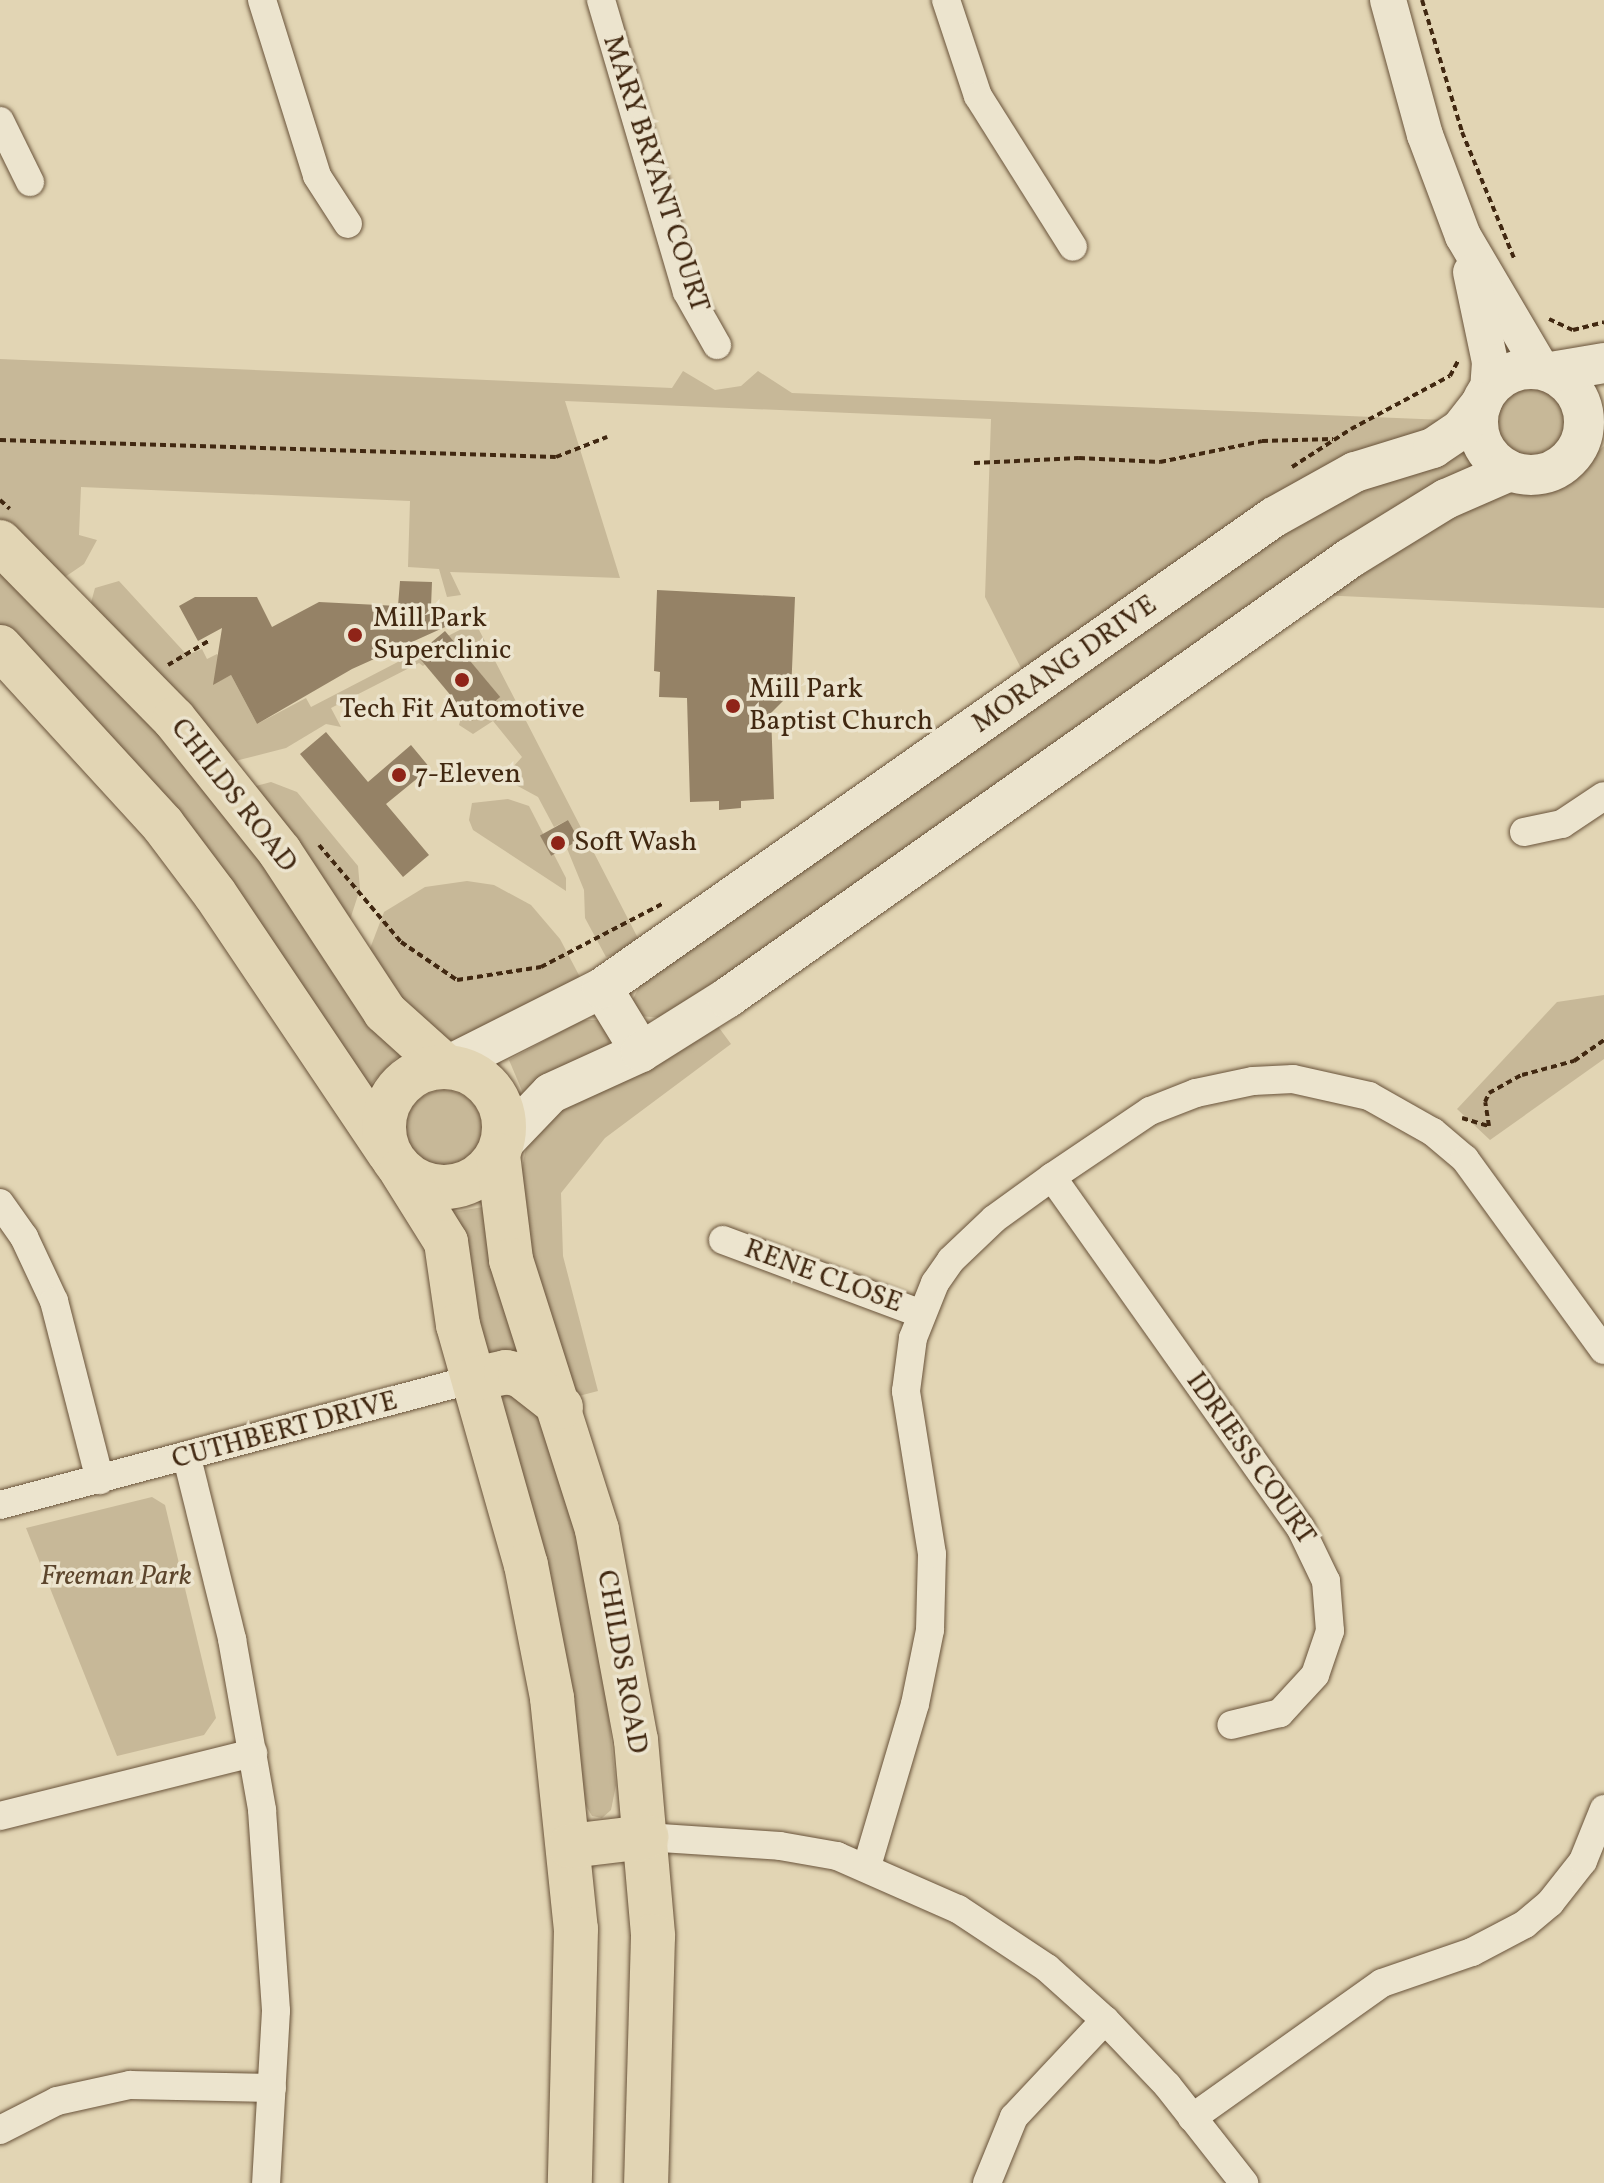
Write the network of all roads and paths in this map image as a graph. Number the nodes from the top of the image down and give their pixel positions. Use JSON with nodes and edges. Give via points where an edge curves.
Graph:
{"nodes":[{"id":1,"x":262,"y":0,"type":"edge"},
{"id":2,"x":601,"y":0,"type":"edge"},
{"id":3,"x":946,"y":0,"type":"edge"},
{"id":4,"x":1389,"y":0,"type":"edge"},
{"id":5,"x":0,"y":121,"type":"edge"},
{"id":6,"x":30,"y":182,"type":"dead end"},
{"id":7,"x":348,"y":224,"type":"dead end"},
{"id":8,"x":1463,"y":236,"type":"junction"},
{"id":9,"x":1073,"y":247,"type":"dead end"},
{"id":10,"x":1539,"y":314,"type":"dead end"},
{"id":11,"x":1604,"y":322,"type":"edge"},
{"id":12,"x":717,"y":345,"type":"dead end"},
{"id":13,"x":1604,"y":363,"type":"edge"},
{"id":14,"x":1546,"y":371,"type":"junction"},
{"id":15,"x":1485,"y":397,"type":"junction"},
{"id":16,"x":1395,"y":404,"type":"dead end"},
{"id":17,"x":1591,"y":436,"type":"edge"},
{"id":18,"x":607,"y":437,"type":"dead end"},
{"id":19,"x":1335,"y":439,"type":"junction"},
{"id":20,"x":0,"y":440,"type":"edge"},
{"id":21,"x":974,"y":463,"type":"dead end"},
{"id":22,"x":1510,"y":471,"type":"junction"},
{"id":23,"x":1280,"y":476,"type":"dead end"},
{"id":24,"x":0,"y":500,"type":"edge"},
{"id":25,"x":9,"y":529,"type":"edge"},
{"id":26,"x":210,"y":640,"type":"dead end"},
{"id":27,"x":0,"y":647,"type":"edge"},
{"id":28,"x":159,"y":655,"type":"dead end"},
{"id":29,"x":168,"y":665,"type":"junction"},
{"id":30,"x":175,"y":674,"type":"dead end"},
{"id":31,"x":1604,"y":796,"type":"edge"},
{"id":32,"x":1524,"y":832,"type":"dead end"},
{"id":33,"x":312,"y":837,"type":"dead end"},
{"id":34,"x":674,"y":898,"type":"dead end"},
{"id":35,"x":602,"y":988,"type":"junction"},
{"id":36,"x":1604,"y":1040,"type":"edge"},
{"id":37,"x":641,"y":1052,"type":"junction"},
{"id":38,"x":446,"y":1066,"type":"junction"},
{"id":39,"x":1462,"y":1118,"type":"dead end"},
{"id":40,"x":500,"y":1149,"type":"junction"},
{"id":41,"x":395,"y":1162,"type":"junction"},
{"id":42,"x":1052,"y":1177,"type":"junction"},
{"id":43,"x":0,"y":1203,"type":"edge"},
{"id":44,"x":723,"y":1240,"type":"dead end"},
{"id":45,"x":922,"y":1314,"type":"junction"},
{"id":46,"x":1604,"y":1350,"type":"edge"},
{"id":47,"x":474,"y":1379,"type":"junction"},
{"id":48,"x":561,"y":1407,"type":"junction"},
{"id":49,"x":187,"y":1458,"type":"junction"},
{"id":50,"x":100,"y":1480,"type":"junction"},
{"id":51,"x":0,"y":1505,"type":"edge"},
{"id":52,"x":1231,"y":1725,"type":"dead end"},
{"id":53,"x":253,"y":1753,"type":"junction"},
{"id":54,"x":1604,"y":1809,"type":"edge"},
{"id":55,"x":0,"y":1816,"type":"edge"},
{"id":56,"x":647,"y":1848,"type":"junction"},
{"id":57,"x":571,"y":1855,"type":"junction"},
{"id":58,"x":867,"y":1866,"type":"junction"},
{"id":59,"x":1105,"y":2020,"type":"junction"},
{"id":60,"x":272,"y":2088,"type":"junction"},
{"id":61,"x":1192,"y":2118,"type":"junction"},
{"id":62,"x":0,"y":2130,"type":"edge"},
{"id":63,"x":266,"y":2183,"type":"edge"},
{"id":64,"x":570,"y":2183,"type":"edge"},
{"id":65,"x":646,"y":2183,"type":"edge"},
{"id":66,"x":987,"y":2183,"type":"edge"},
{"id":67,"x":1244,"y":2183,"type":"edge"}],
"edges":[{"from":1,"to":7,"type":"street","via":[[317,176]]},
{"from":2,"to":12,"type":"street","name":"MARY BRYANT COURT","via":[[687,292]]},
{"from":3,"to":9,"type":"street","via":[[978,96]]},
{"from":4,"to":8,"type":"street","via":[[1425,135]]},
{"from":5,"to":6,"type":"street"},
{"from":8,"to":14,"type":"street"},
{"from":8,"to":15,"type":"street","via":[[1490,362]]},
{"from":10,"to":11,"type":"path","via":[[1573,330]]},
{"from":13,"to":14,"type":"main road"},
{"from":14,"to":15,"type":"main road","via":[[1512,373]]},
{"from":14,"to":17,"type":"main road","via":[[1564,380],[1581,404]]},
{"from":15,"to":22,"type":"main road","via":[[1479,426],[1486,449]]},
{"from":15,"to":35,"type":"main road","name":"MORANG DRIVE","via":[[1461,429],[1433,448],[1355,472],[1274,517]]},
{"from":16,"to":19,"type":"path"},
{"from":17,"to":22,"type":"main road","via":[[1556,469],[1542,474]]},
{"from":18,"to":20,"type":"path","via":[[556,457]]},
{"from":19,"to":21,"type":"path","via":[[1262,441],[1160,462],[1079,458]]},
{"from":19,"to":23,"type":"path"},
{"from":22,"to":37,"type":"main road","via":[[1446,499],[1382,536],[727,998]]},
{"from":24,"to":25,"type":"path"},
{"from":25,"to":38,"type":"main road","name":"CHILDS ROAD","via":[[174,719],[280,852],[385,1012]]},
{"from":26,"to":29,"type":"path"},
{"from":27,"to":41,"type":"main road","via":[[171,836]]},
{"from":28,"to":29,"type":"path"},
{"from":29,"to":30,"type":"path"},
{"from":31,"to":32,"type":"street","via":[[1562,824]]},
{"from":33,"to":34,"type":"path","via":[[401,942],[457,980],[541,967]]},
{"from":35,"to":37,"type":"main road"},
{"from":35,"to":38,"type":"main road","name":"MORANG DRIVE"},
{"from":36,"to":39,"type":"path","via":[[1574,1061],[1522,1075],[1489,1093],[1489,1126]]},
{"from":37,"to":40,"type":"main road","via":[[551,1093]]},
{"from":38,"to":40,"type":"main road","via":[[481,1079],[493,1092],[501,1107]]},
{"from":38,"to":41,"type":"main road","via":[[406,1079],[393,1094],[384,1113]]},
{"from":40,"to":41,"type":"main road","via":[[487,1170],[454,1187],[417,1182]]},
{"from":40,"to":48,"type":"main road","name":"CHILDS ROAD","via":[[511,1260]]},
{"from":41,"to":47,"type":"main road","via":[[446,1242],[458,1325]]},
{"from":42,"to":45,"type":"street","via":[[970,1239],[935,1283]]},
{"from":42,"to":46,"type":"street","via":[[1150,1111],[1196,1093],[1293,1079],[1369,1096],[1413,1119],[1465,1159]]},
{"from":42,"to":52,"type":"street","name":"IDRIESS COURT","via":[[1300,1527],[1326,1581],[1330,1631],[1315,1675],[1280,1713]]},
{"from":43,"to":50,"type":"street","via":[[24,1237],[54,1301]]},
{"from":44,"to":45,"type":"street","name":"RENE CLOSE"},
{"from":45,"to":58,"type":"street","via":[[906,1391],[932,1554],[930,1630],[915,1704]]},
{"from":47,"to":48,"type":"main road","name":"CUTHBERT DRIVE","via":[[506,1372],[520,1375]]},
{"from":47,"to":49,"type":"street","name":"CUTHBERT DRIVE"},
{"from":47,"to":57,"type":"main road","via":[[526,1565],[552,1698]]},
{"from":48,"to":56,"type":"main road","name":"CHILDS ROAD","via":[[617,1624]]},
{"from":49,"to":50,"type":"street","name":"CUTHBERT DRIVE"},
{"from":49,"to":53,"type":"street","via":[[232,1639]]},
{"from":50,"to":51,"type":"street","name":"CUTHBERT DRIVE"},
{"from":53,"to":55,"type":"street"},
{"from":53,"to":60,"type":"street","via":[[274,1940]]},
{"from":54,"to":61,"type":"street","via":[[1583,1861],[1550,1903],[1525,1924],[1472,1952],[1382,1983]]},
{"from":56,"to":57,"type":"main road"},
{"from":56,"to":58,"type":"street","via":[[780,1846]]},
{"from":56,"to":65,"type":"main road","name":"CHILDS ROAD","via":[[654,2027]]},
{"from":57,"to":64,"type":"main road","via":[[578,2011]]},
{"from":58,"to":59,"type":"street","via":[[1005,1937]]},
{"from":59,"to":61,"type":"street"},
{"from":59,"to":66,"type":"street","via":[[1014,2117]]},
{"from":60,"to":62,"type":"street","via":[[169,2083],[96,2091],[29,2112]]},
{"from":60,"to":63,"type":"street"},
{"from":61,"to":67,"type":"street"}]}
